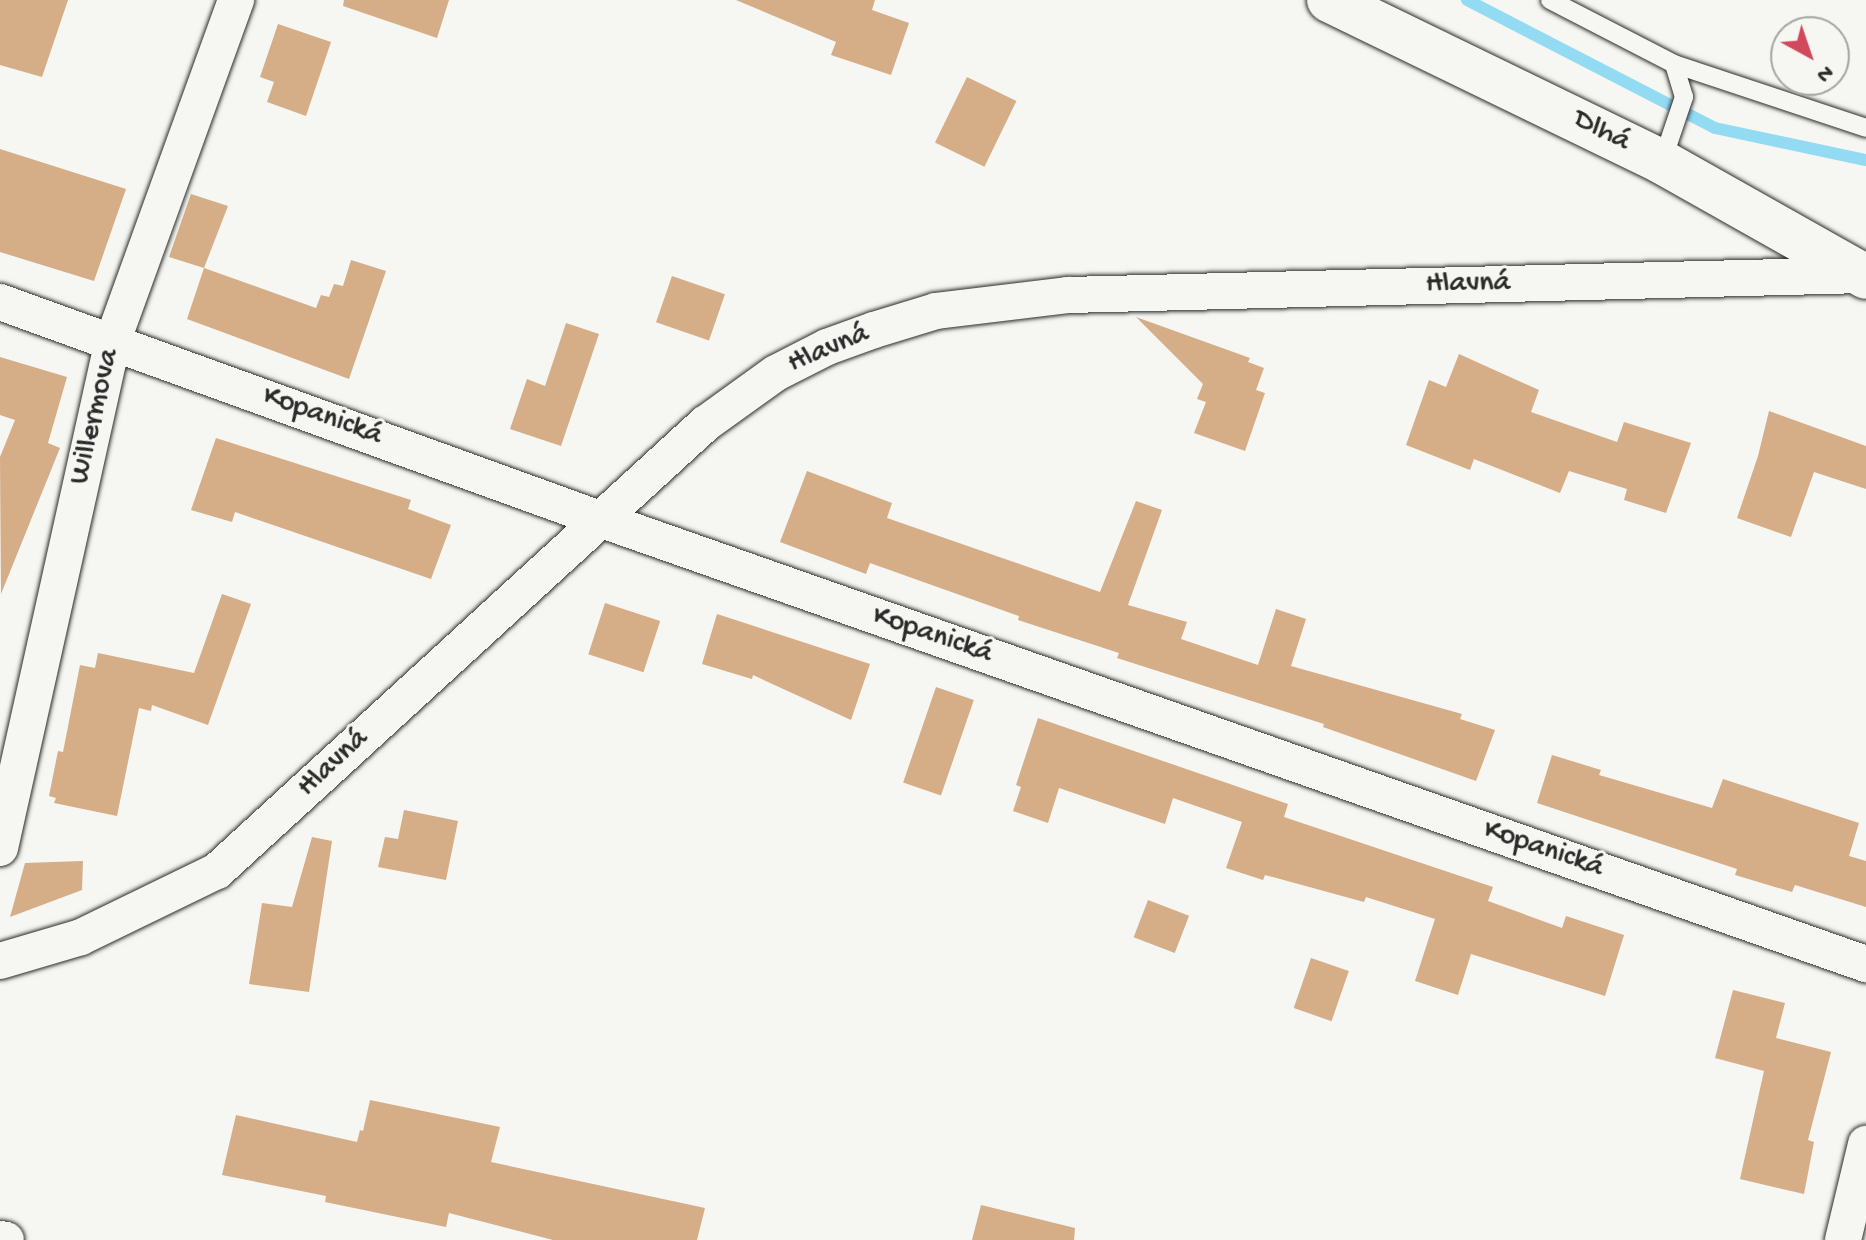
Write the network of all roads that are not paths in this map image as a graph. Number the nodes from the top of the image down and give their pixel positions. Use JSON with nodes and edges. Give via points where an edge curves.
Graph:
{"nodes":[{"id":1,"x":236,"y":0,"type":"edge"},
{"id":2,"x":1329,"y":0,"type":"edge"},
{"id":3,"x":1550,"y":0,"type":"edge"},
{"id":4,"x":1674,"y":64,"type":"junction"},
{"id":5,"x":1866,"y":128,"type":"edge"},
{"id":6,"x":1668,"y":144,"type":"junction"},
{"id":7,"x":1864,"y":276,"type":"edge"},
{"id":8,"x":0,"y":302,"type":"edge"},
{"id":9,"x":113,"y":340,"type":"junction"},
{"id":10,"x":599,"y":518,"type":"junction"},
{"id":11,"x":0,"y":848,"type":"edge"},
{"id":12,"x":0,"y":961,"type":"edge"},
{"id":13,"x":1866,"y":964,"type":"edge"},
{"id":14,"x":1866,"y":1144,"type":"edge"},
{"id":15,"x":1843,"y":1240,"type":"edge"}],
"edges":[{"from":1,"to":9,"type":"street","name":"Willermova"},
{"from":2,"to":6,"type":"street","name":"Dlhá"},
{"from":3,"to":4,"type":"lane"},
{"from":4,"to":5,"type":"lane"},
{"from":4,"to":6,"type":"lane","via":[[1684,97]]},
{"from":6,"to":7,"type":"street","name":"Dlhá"},
{"from":7,"to":10,"type":"street","name":"Hlavná","via":[[1068,295],[936,311],[827,347],[776,373],[705,424]]},
{"from":8,"to":9,"type":"street","name":"Kopanická"},
{"from":9,"to":10,"type":"street","name":"Kopanická"},
{"from":9,"to":11,"type":"street","name":"Willermova"},
{"from":10,"to":12,"type":"street","name":"Hlavná","via":[[217,871],[81,937]]},
{"from":10,"to":13,"type":"street","name":"Kopanická"},
{"from":14,"to":15,"type":"street"}]}
